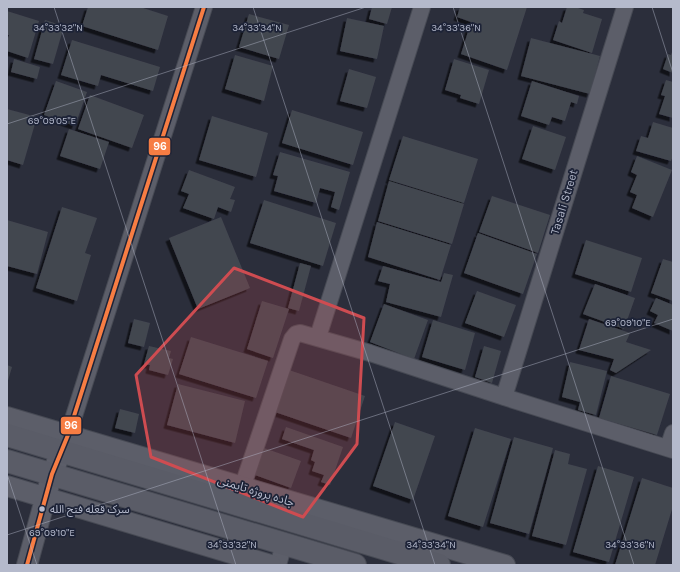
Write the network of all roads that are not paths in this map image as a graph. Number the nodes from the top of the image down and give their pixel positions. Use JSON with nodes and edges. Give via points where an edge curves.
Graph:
{"nodes":[{"id":1,"x":204,"y":7,"type":"edge"},
{"id":2,"x":422,"y":7,"type":"edge"},
{"id":3,"x":625,"y":7,"type":"edge"},
{"id":4,"x":318,"y":337,"type":"junction"},
{"id":5,"x":504,"y":397,"type":"junction"},
{"id":6,"x":7,"y":417,"type":"edge"},
{"id":7,"x":7,"y":435,"type":"edge"},
{"id":8,"x":64,"y":443,"type":"junction"},
{"id":9,"x":671,"y":443,"type":"edge"},
{"id":10,"x":7,"y":461,"type":"edge"},
{"id":11,"x":52,"y":474,"type":"junction"},
{"id":12,"x":7,"y":486,"type":"edge"},
{"id":13,"x":239,"y":495,"type":"junction"},
{"id":14,"x":45,"y":497,"type":"junction"},
{"id":15,"x":284,"y":544,"type":"junction"},
{"id":16,"x":27,"y":565,"type":"edge"},
{"id":17,"x":271,"y":565,"type":"edge"},
{"id":18,"x":278,"y":565,"type":"edge"},
{"id":19,"x":355,"y":565,"type":"edge"},
{"id":20,"x":439,"y":565,"type":"edge"},
{"id":21,"x":505,"y":565,"type":"edge"}],
"edges":[{"from":1,"to":8,"type":"street"},
{"from":2,"to":4,"type":"street"},
{"from":3,"to":5,"type":"street","name":"Tasali Street"},
{"from":4,"to":5,"type":"street"},
{"from":4,"to":13,"type":"street","via":[[300,333],[292,338]]},
{"from":5,"to":9,"type":"street"},
{"from":6,"to":8,"type":"street","name":"جاده پروژه تایمنی"},
{"from":7,"to":8,"type":"main road","name":"جاده پروژه تایمنی"},
{"from":8,"to":11,"type":"street"},
{"from":8,"to":13,"type":"main road","name":"جاده پروژه تایمنی"},
{"from":10,"to":11,"type":"main road"},
{"from":11,"to":14,"type":"street"},
{"from":11,"to":15,"type":"main road"},
{"from":12,"to":14,"type":"street"},
{"from":13,"to":20,"type":"main road","name":"جاده پروژه تایمنی"},
{"from":13,"to":21,"type":"street","name":"جاده پروژه تایمنی"},
{"from":14,"to":16,"type":"street"},
{"from":14,"to":17,"type":"street"},
{"from":15,"to":18,"type":"street"},
{"from":15,"to":19,"type":"main road"}]}
